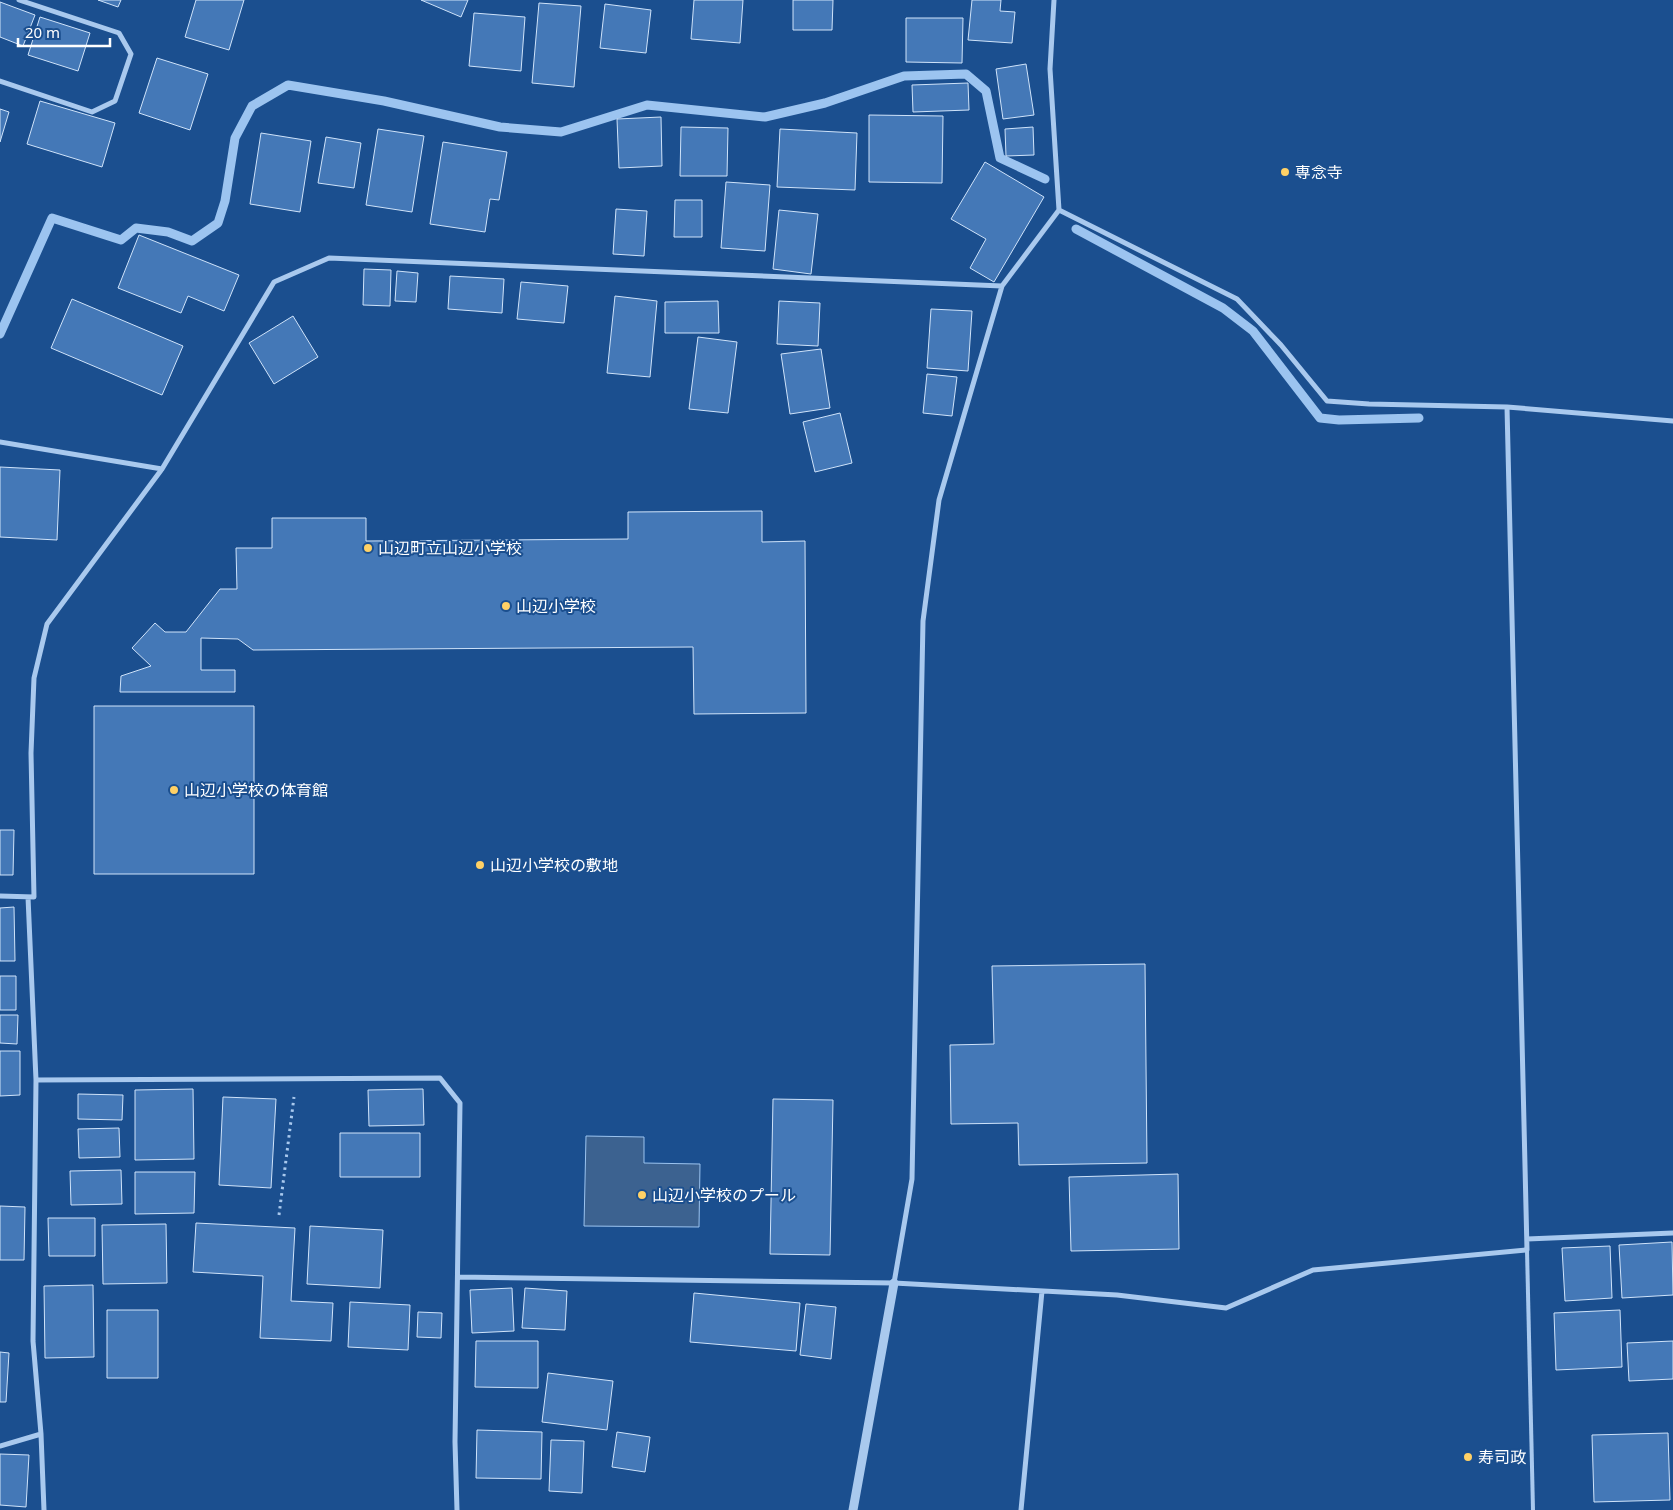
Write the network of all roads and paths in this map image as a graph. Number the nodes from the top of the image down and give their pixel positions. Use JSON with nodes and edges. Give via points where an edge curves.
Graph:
{"nodes":[{"id":1,"x":19,"y":0,"type":"edge"},
{"id":2,"x":1054,"y":0,"type":"edge"},
{"id":3,"x":0,"y":81,"type":"edge"},
{"id":4,"x":1059,"y":210,"type":"junction"},
{"id":5,"x":1002,"y":286,"type":"junction"},
{"id":6,"x":1507,"y":407,"type":"junction"},
{"id":7,"x":1673,"y":422,"type":"edge"},
{"id":8,"x":0,"y":442,"type":"edge"},
{"id":9,"x":162,"y":469,"type":"junction"},
{"id":10,"x":0,"y":896,"type":"edge"},
{"id":11,"x":28,"y":897,"type":"junction"},
{"id":12,"x":296,"y":1079,"type":"junction"},
{"id":13,"x":36,"y":1080,"type":"junction"},
{"id":14,"x":280,"y":1215,"type":"dead end"},
{"id":15,"x":1673,"y":1232,"type":"edge"},
{"id":16,"x":1527,"y":1239,"type":"junction"},
{"id":17,"x":1527,"y":1250,"type":"junction"},
{"id":18,"x":458,"y":1277,"type":"junction"},
{"id":19,"x":894,"y":1282,"type":"junction"},
{"id":20,"x":1042,"y":1291,"type":"junction"},
{"id":21,"x":41,"y":1434,"type":"junction"},
{"id":22,"x":0,"y":1446,"type":"edge"},
{"id":23,"x":44,"y":1510,"type":"edge"},
{"id":24,"x":457,"y":1510,"type":"edge"},
{"id":25,"x":853,"y":1510,"type":"edge"},
{"id":26,"x":1021,"y":1510,"type":"edge"},
{"id":27,"x":1533,"y":1510,"type":"edge"}],
"edges":[{"from":1,"to":3,"type":"street","via":[[119,33],[131,54],[114,101],[92,112]]},
{"from":2,"to":4,"type":"street","via":[[1050,69]]},
{"from":4,"to":5,"type":"street"},
{"from":4,"to":6,"type":"street","via":[[1237,299],[1281,345],[1327,401]]},
{"from":5,"to":9,"type":"street","via":[[329,258],[274,282]]},
{"from":5,"to":19,"type":"street","via":[[940,500],[923,621],[912,1179]]},
{"from":6,"to":7,"type":"street"},
{"from":6,"to":16,"type":"street"},
{"from":8,"to":9,"type":"street"},
{"from":9,"to":11,"type":"street","via":[[47,624],[34,678],[31,753],[34,897]]},
{"from":10,"to":11,"type":"street"},
{"from":11,"to":13,"type":"street"},
{"from":12,"to":13,"type":"street"},
{"from":12,"to":14,"type":"path"},
{"from":12,"to":18,"type":"street","via":[[440,1078],[460,1104]]},
{"from":13,"to":21,"type":"street","via":[[33,1341]]},
{"from":15,"to":16,"type":"street"},
{"from":16,"to":17,"type":"street"},
{"from":17,"to":20,"type":"street","via":[[1313,1270],[1226,1308],[1117,1295]]},
{"from":17,"to":27,"type":"lane"},
{"from":18,"to":19,"type":"street"},
{"from":18,"to":24,"type":"street","via":[[454,1442]]},
{"from":19,"to":20,"type":"street"},
{"from":19,"to":25,"type":"street"},
{"from":20,"to":26,"type":"street"},
{"from":21,"to":22,"type":"street"},
{"from":21,"to":23,"type":"street"}]}
